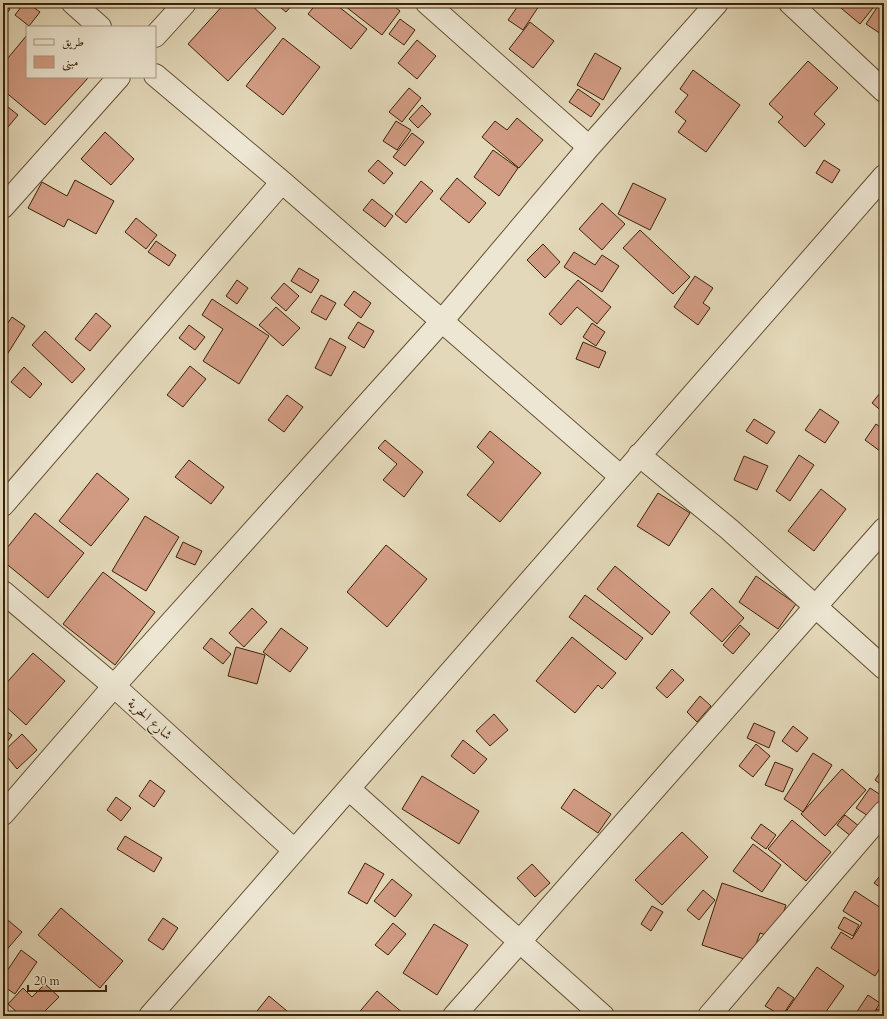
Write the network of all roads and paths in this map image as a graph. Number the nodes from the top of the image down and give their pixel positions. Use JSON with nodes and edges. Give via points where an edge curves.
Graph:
{"nodes":[{"id":1,"x":73,"y":3,"type":"edge"},
{"id":2,"x":185,"y":3,"type":"edge"},
{"id":3,"x":717,"y":3,"type":"edge"},
{"id":4,"x":790,"y":3,"type":"edge"},
{"id":5,"x":435,"y":6,"type":"edge"},
{"id":6,"x":99,"y":26,"type":"edge"},
{"id":7,"x":156,"y":35,"type":"edge"},
{"id":8,"x":156,"y":76,"type":"edge"},
{"id":9,"x":118,"y":78,"type":"edge"},
{"id":10,"x":884,"y":91,"type":"edge"},
{"id":11,"x":589,"y":147,"type":"junction"},
{"id":12,"x":884,"y":176,"type":"edge"},
{"id":13,"x":282,"y":182,"type":"junction"},
{"id":14,"x":3,"y":208,"type":"edge"},
{"id":15,"x":442,"y":321,"type":"junction"},
{"id":16,"x":639,"y":455,"type":"junction"},
{"id":17,"x":620,"y":476,"type":"junction"},
{"id":18,"x":3,"y":505,"type":"edge"},
{"id":19,"x":884,"y":530,"type":"edge"},
{"id":20,"x":3,"y":592,"type":"edge"},
{"id":21,"x":816,"y":607,"type":"junction"},
{"id":22,"x":884,"y":668,"type":"edge"},
{"id":23,"x":114,"y":686,"type":"junction"},
{"id":24,"x":349,"y":789,"type":"junction"},
{"id":25,"x":884,"y":812,"type":"edge"},
{"id":26,"x":3,"y":814,"type":"edge"},
{"id":27,"x":294,"y":850,"type":"junction"},
{"id":28,"x":519,"y":941,"type":"junction"},
{"id":29,"x":150,"y":1016,"type":"edge"},
{"id":30,"x":454,"y":1016,"type":"edge"},
{"id":31,"x":603,"y":1016,"type":"edge"},
{"id":32,"x":709,"y":1016,"type":"edge"}],
"edges":[{"from":1,"to":6,"type":"street"},
{"from":2,"to":7,"type":"street"},
{"from":3,"to":11,"type":"street"},
{"from":4,"to":10,"type":"street"},
{"from":5,"to":11,"type":"street"},
{"from":8,"to":13,"type":"street"},
{"from":9,"to":14,"type":"street"},
{"from":11,"to":15,"type":"street"},
{"from":12,"to":16,"type":"street"},
{"from":13,"to":15,"type":"street"},
{"from":13,"to":18,"type":"street"},
{"from":15,"to":17,"type":"street"},
{"from":15,"to":23,"type":"street"},
{"from":16,"to":17,"type":"street"},
{"from":16,"to":21,"type":"street","via":[[729,529]]},
{"from":17,"to":24,"type":"street"},
{"from":19,"to":21,"type":"street"},
{"from":20,"to":23,"type":"street","name":"شارع الحرية"},
{"from":21,"to":22,"type":"street"},
{"from":21,"to":28,"type":"street"},
{"from":23,"to":26,"type":"street"},
{"from":23,"to":27,"type":"street","name":"شارع الحرية"},
{"from":24,"to":27,"type":"street"},
{"from":24,"to":28,"type":"street"},
{"from":25,"to":32,"type":"street"},
{"from":27,"to":29,"type":"street"},
{"from":28,"to":30,"type":"street"},
{"from":28,"to":31,"type":"street"}]}
